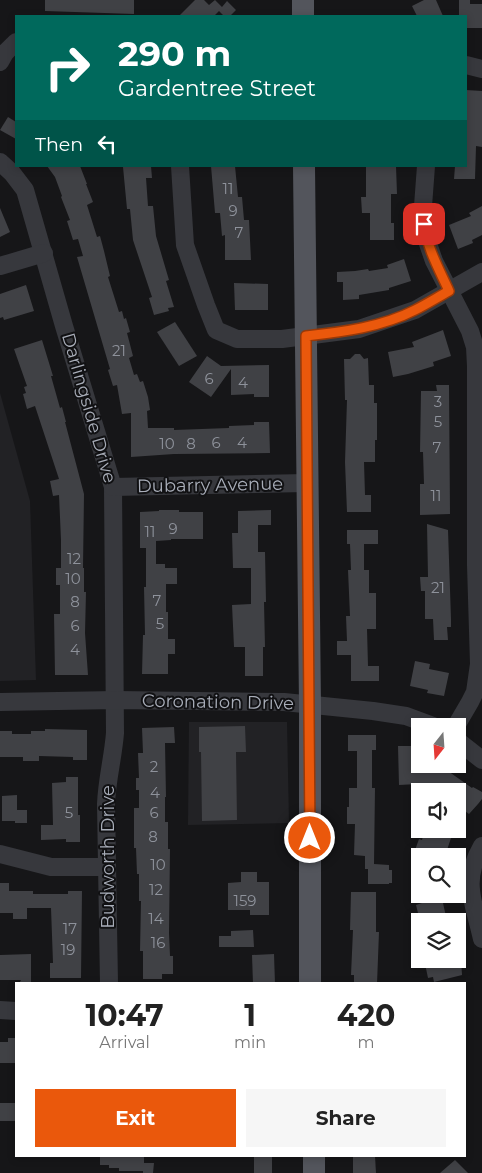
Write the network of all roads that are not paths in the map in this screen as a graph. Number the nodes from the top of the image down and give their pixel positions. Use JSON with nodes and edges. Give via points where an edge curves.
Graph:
{"nodes":[{"id":1,"x":303,"y":0,"type":"edge"},
{"id":2,"x":303,"y":15,"type":"edge"},
{"id":3,"x":15,"y":43,"type":"edge"},
{"id":4,"x":0,"y":62,"type":"edge"},
{"id":5,"x":467,"y":65,"type":"edge"},
{"id":6,"x":482,"y":69,"type":"edge"},
{"id":7,"x":0,"y":162,"type":"edge"},
{"id":8,"x":180,"y":167,"type":"edge"},
{"id":9,"x":304,"y":167,"type":"edge"},
{"id":10,"x":426,"y":167,"type":"edge"},
{"id":11,"x":44,"y":253,"type":"junction"},
{"id":12,"x":0,"y":266,"type":"edge"},
{"id":13,"x":482,"y":272,"type":"edge"},
{"id":14,"x":449,"y":291,"type":"junction"},
{"id":15,"x":306,"y":336,"type":"junction"},
{"id":16,"x":307,"y":483,"type":"junction"},
{"id":17,"x":113,"y":486,"type":"junction"},
{"id":18,"x":116,"y":700,"type":"junction"},
{"id":19,"x":0,"y":702,"type":"edge"},
{"id":20,"x":310,"y":705,"type":"junction"},
{"id":21,"x":411,"y":718,"type":"edge"},
{"id":22,"x":461,"y":718,"type":"edge"},
{"id":23,"x":466,"y":747,"type":"edge"},
{"id":24,"x":482,"y":760,"type":"edge"},
{"id":25,"x":482,"y":846,"type":"edge"},
{"id":26,"x":0,"y":854,"type":"edge"},
{"id":27,"x":106,"y":867,"type":"junction"},
{"id":28,"x":482,"y":939,"type":"edge"},
{"id":29,"x":109,"y":982,"type":"edge"},
{"id":30,"x":310,"y":982,"type":"edge"},
{"id":31,"x":0,"y":1010,"type":"edge"},
{"id":32,"x":15,"y":1011,"type":"edge"},
{"id":33,"x":314,"y":1157,"type":"edge"},
{"id":34,"x":314,"y":1173,"type":"edge"}],
"edges":[{"from":1,"to":2,"type":"main road"},
{"from":3,"to":4,"type":"street"},
{"from":5,"to":6,"type":"street"},
{"from":7,"to":11,"type":"street","name":"Darlingside Drive","via":[[25,190]]},
{"from":8,"to":15,"type":"street","via":[[185,245],[216,330],[237,339]]},
{"from":9,"to":15,"type":"main road"},
{"from":10,"to":14,"type":"street","via":[[423,206],[426,238]]},
{"from":11,"to":12,"type":"street"},
{"from":11,"to":17,"type":"street","name":"Darlingside Drive"},
{"from":13,"to":14,"type":"street"},
{"from":14,"to":15,"type":"street","via":[[402,316],[359,329]]},
{"from":14,"to":22,"type":"street","via":[[470,331],[476,366],[479,664],[475,692]]},
{"from":15,"to":16,"type":"main road"},
{"from":16,"to":17,"type":"street","name":"Dubarry Avenue"},
{"from":16,"to":20,"type":"main road"},
{"from":17,"to":18,"type":"street","name":"Darlingside Drive"},
{"from":18,"to":19,"type":"street","name":"Coronation Drive"},
{"from":18,"to":20,"type":"street","name":"Coronation Drive"},
{"from":18,"to":27,"type":"street","name":"Budworth Drive","via":[[113,752],[107,781]]},
{"from":20,"to":21,"type":"street","name":"Coronation Drive"},
{"from":20,"to":30,"type":"main road"},
{"from":23,"to":24,"type":"street"},
{"from":25,"to":28,"type":"street","via":[[470,879]]},
{"from":26,"to":27,"type":"street","via":[[51,868]]},
{"from":27,"to":29,"type":"street","name":"Budworth Drive"},
{"from":31,"to":32,"type":"street"},
{"from":33,"to":34,"type":"main road"}]}
